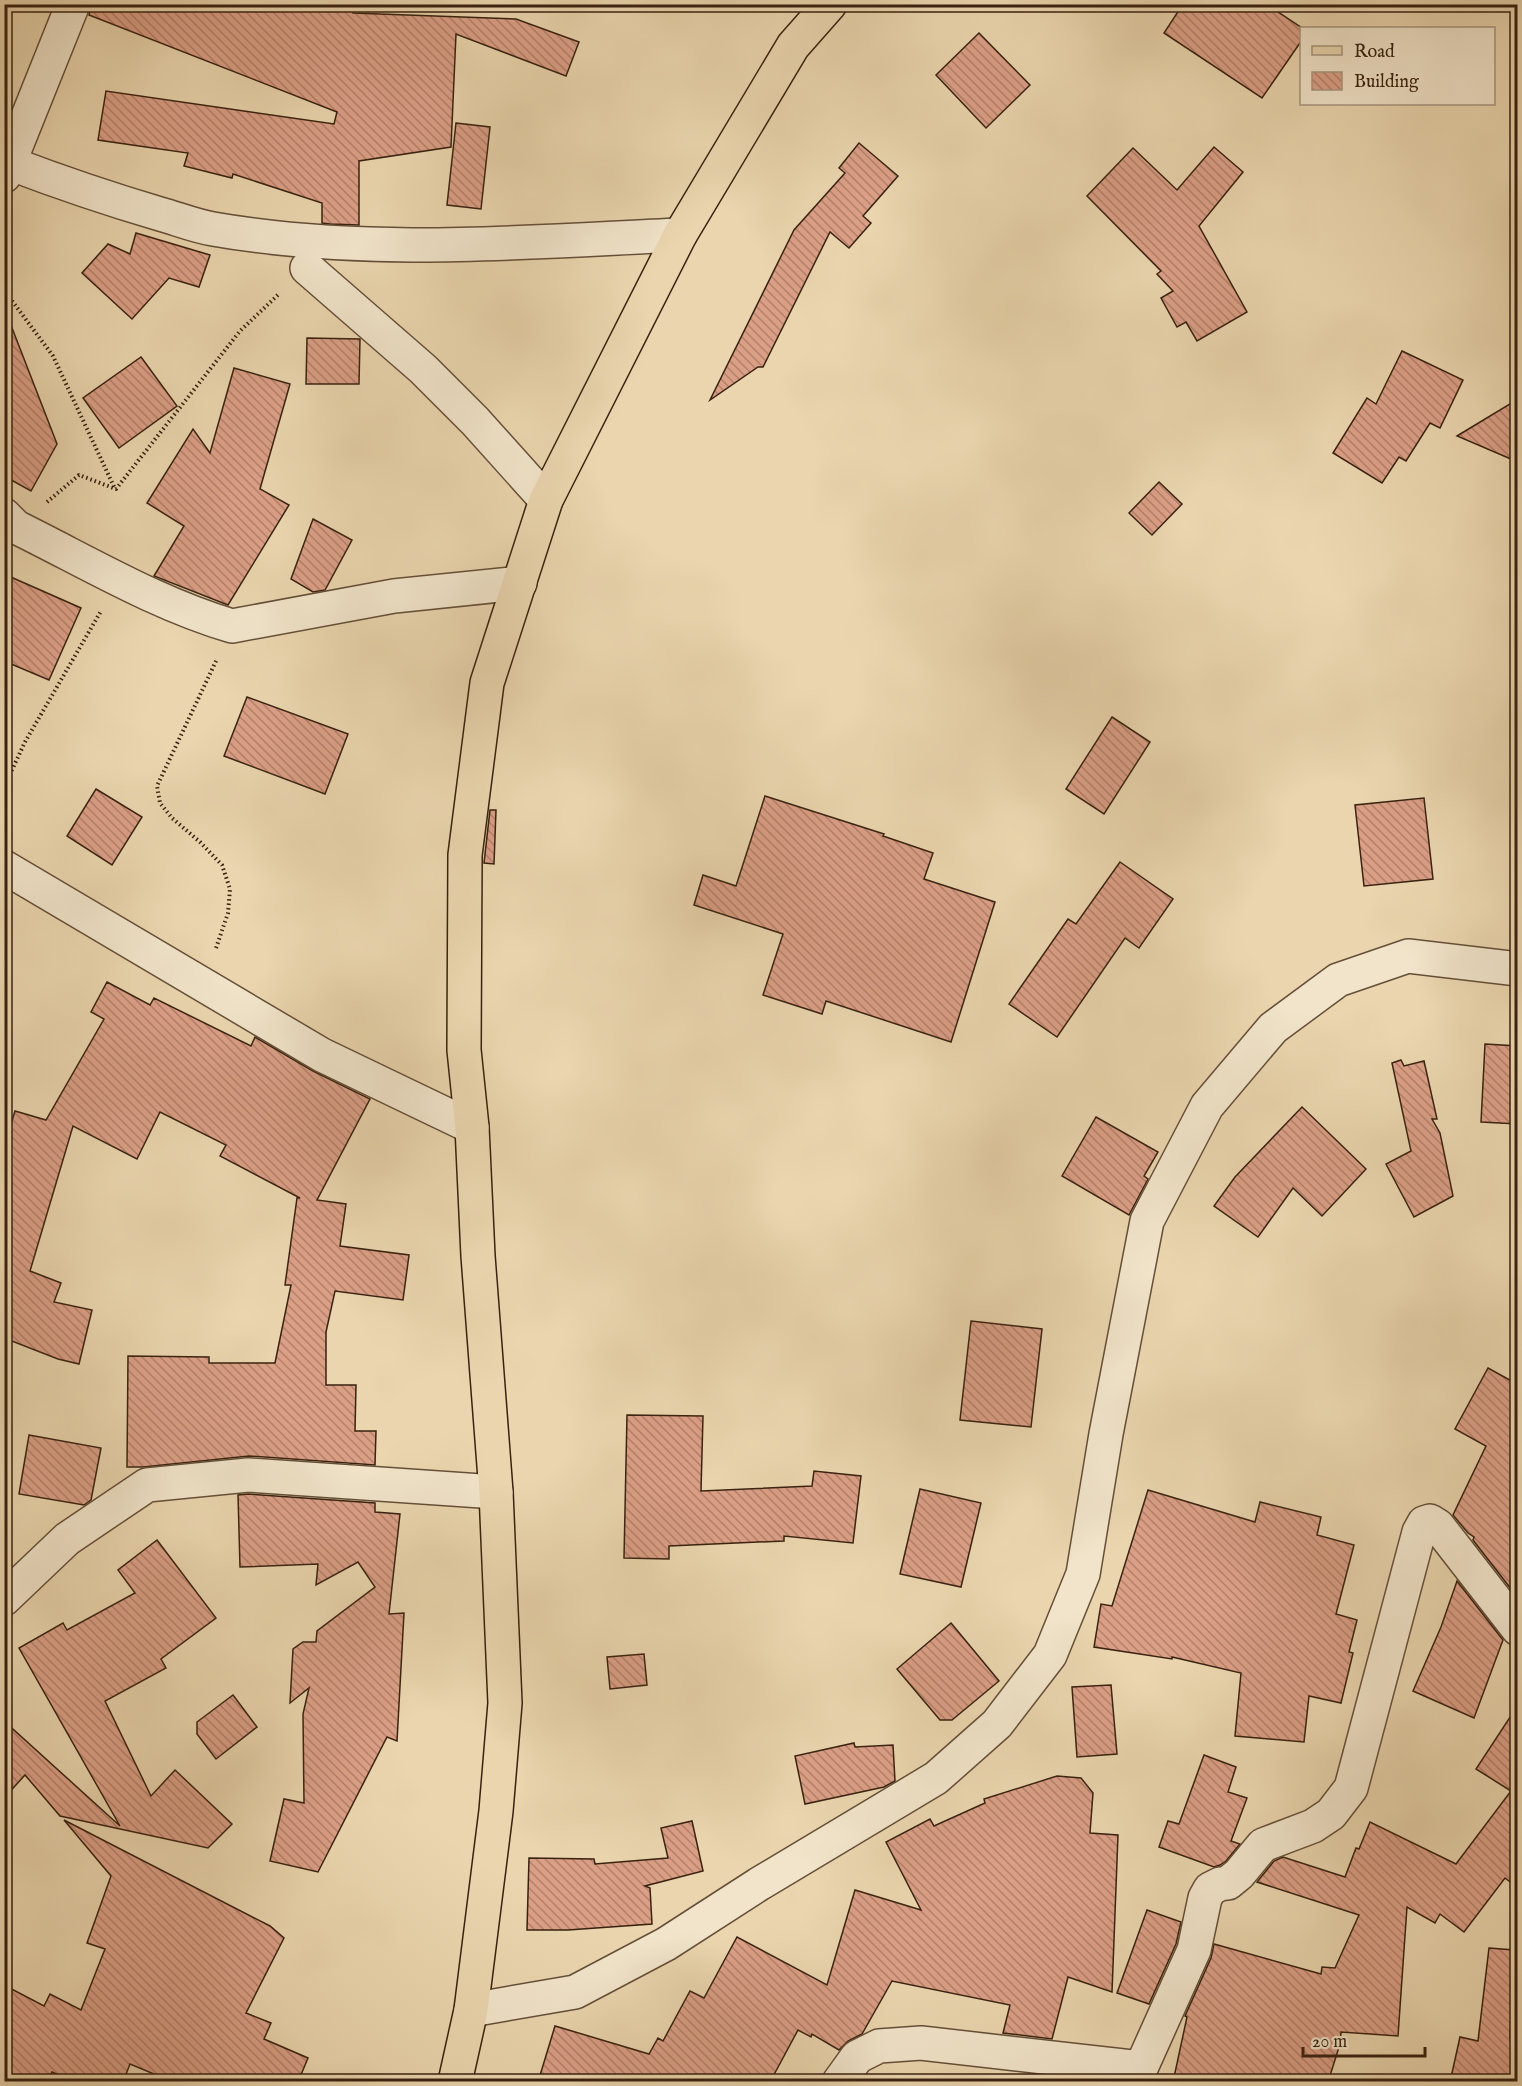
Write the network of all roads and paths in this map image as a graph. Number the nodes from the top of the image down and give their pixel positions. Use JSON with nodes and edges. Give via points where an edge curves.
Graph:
{"nodes":[{"id":1,"x":73,"y":4,"type":"edge"},
{"id":2,"x":830,"y":4,"type":"edge"},
{"id":3,"x":7,"y":170,"type":"edge"},
{"id":4,"x":680,"y":235,"type":"junction"},
{"id":5,"x":307,"y":268,"type":"joint"},
{"id":6,"x":4,"y":290,"type":"edge"},
{"id":7,"x":116,"y":489,"type":"junction"},
{"id":8,"x":546,"y":500,"type":"junction"},
{"id":9,"x":10,"y":521,"type":"edge"},
{"id":10,"x":120,"y":579,"type":"junction"},
{"id":11,"x":520,"y":583,"type":"junction"},
{"id":12,"x":232,"y":626,"type":"junction"},
{"id":13,"x":4,"y":787,"type":"edge"},
{"id":14,"x":4,"y":867,"type":"edge"},
{"id":15,"x":1518,"y":969,"type":"edge"},
{"id":16,"x":203,"y":985,"type":"junction"},
{"id":17,"x":471,"y":1127,"type":"junction"},
{"id":18,"x":496,"y":1492,"type":"junction"},
{"id":19,"x":4,"y":1599,"type":"edge"},
{"id":20,"x":1518,"y":1629,"type":"edge"},
{"id":21,"x":471,"y":2010,"type":"junction"},
{"id":22,"x":1139,"y":2075,"type":"edge"},
{"id":23,"x":455,"y":2082,"type":"edge"},
{"id":24,"x":839,"y":2082,"type":"edge"}],
"edges":[{"from":1,"to":3,"type":"street"},
{"from":2,"to":4,"type":"main road","via":[[793,46]]},
{"from":3,"to":4,"type":"street","via":[[211,229],[265,236],[444,246]]},
{"from":4,"to":8,"type":"main road"},
{"from":5,"to":7,"type":"path","via":[[240,331]]},
{"from":5,"to":8,"type":"street","via":[[423,369]]},
{"from":6,"to":7,"type":"path","via":[[53,356]]},
{"from":7,"to":9,"type":"path","via":[[79,475]]},
{"from":8,"to":11,"type":"main road"},
{"from":9,"to":10,"type":"street"},
{"from":10,"to":12,"type":"street"},
{"from":10,"to":13,"type":"path"},
{"from":11,"to":12,"type":"street","via":[[394,597]]},
{"from":11,"to":17,"type":"main road","via":[[487,683],[465,855],[464,1050]]},
{"from":12,"to":16,"type":"path","via":[[157,786],[160,803],[222,865],[230,889],[228,913]]},
{"from":14,"to":16,"type":"street"},
{"from":15,"to":21,"type":"street","via":[[1408,956],[1338,980],[1273,1028],[1207,1106],[1147,1221],[1083,1574],[1050,1655],[997,1724],[936,1778],[666,1944],[576,1992]]},
{"from":16,"to":17,"type":"street","via":[[322,1055]]},
{"from":17,"to":18,"type":"main road"},
{"from":18,"to":19,"type":"street","via":[[248,1475],[147,1485],[67,1539]]},
{"from":18,"to":21,"type":"main road","via":[[505,1703]]},
{"from":20,"to":22,"type":"street","via":[[1438,1526],[1430,1521],[1424,1523],[1351,1788],[1331,1814],[1313,1826],[1263,1845],[1239,1874],[1210,1889],[1204,1898],[1194,1950]]},
{"from":21,"to":23,"type":"main road"},
{"from":22,"to":24,"type":"street","via":[[921,2043],[879,2046],[857,2057]]}]}
